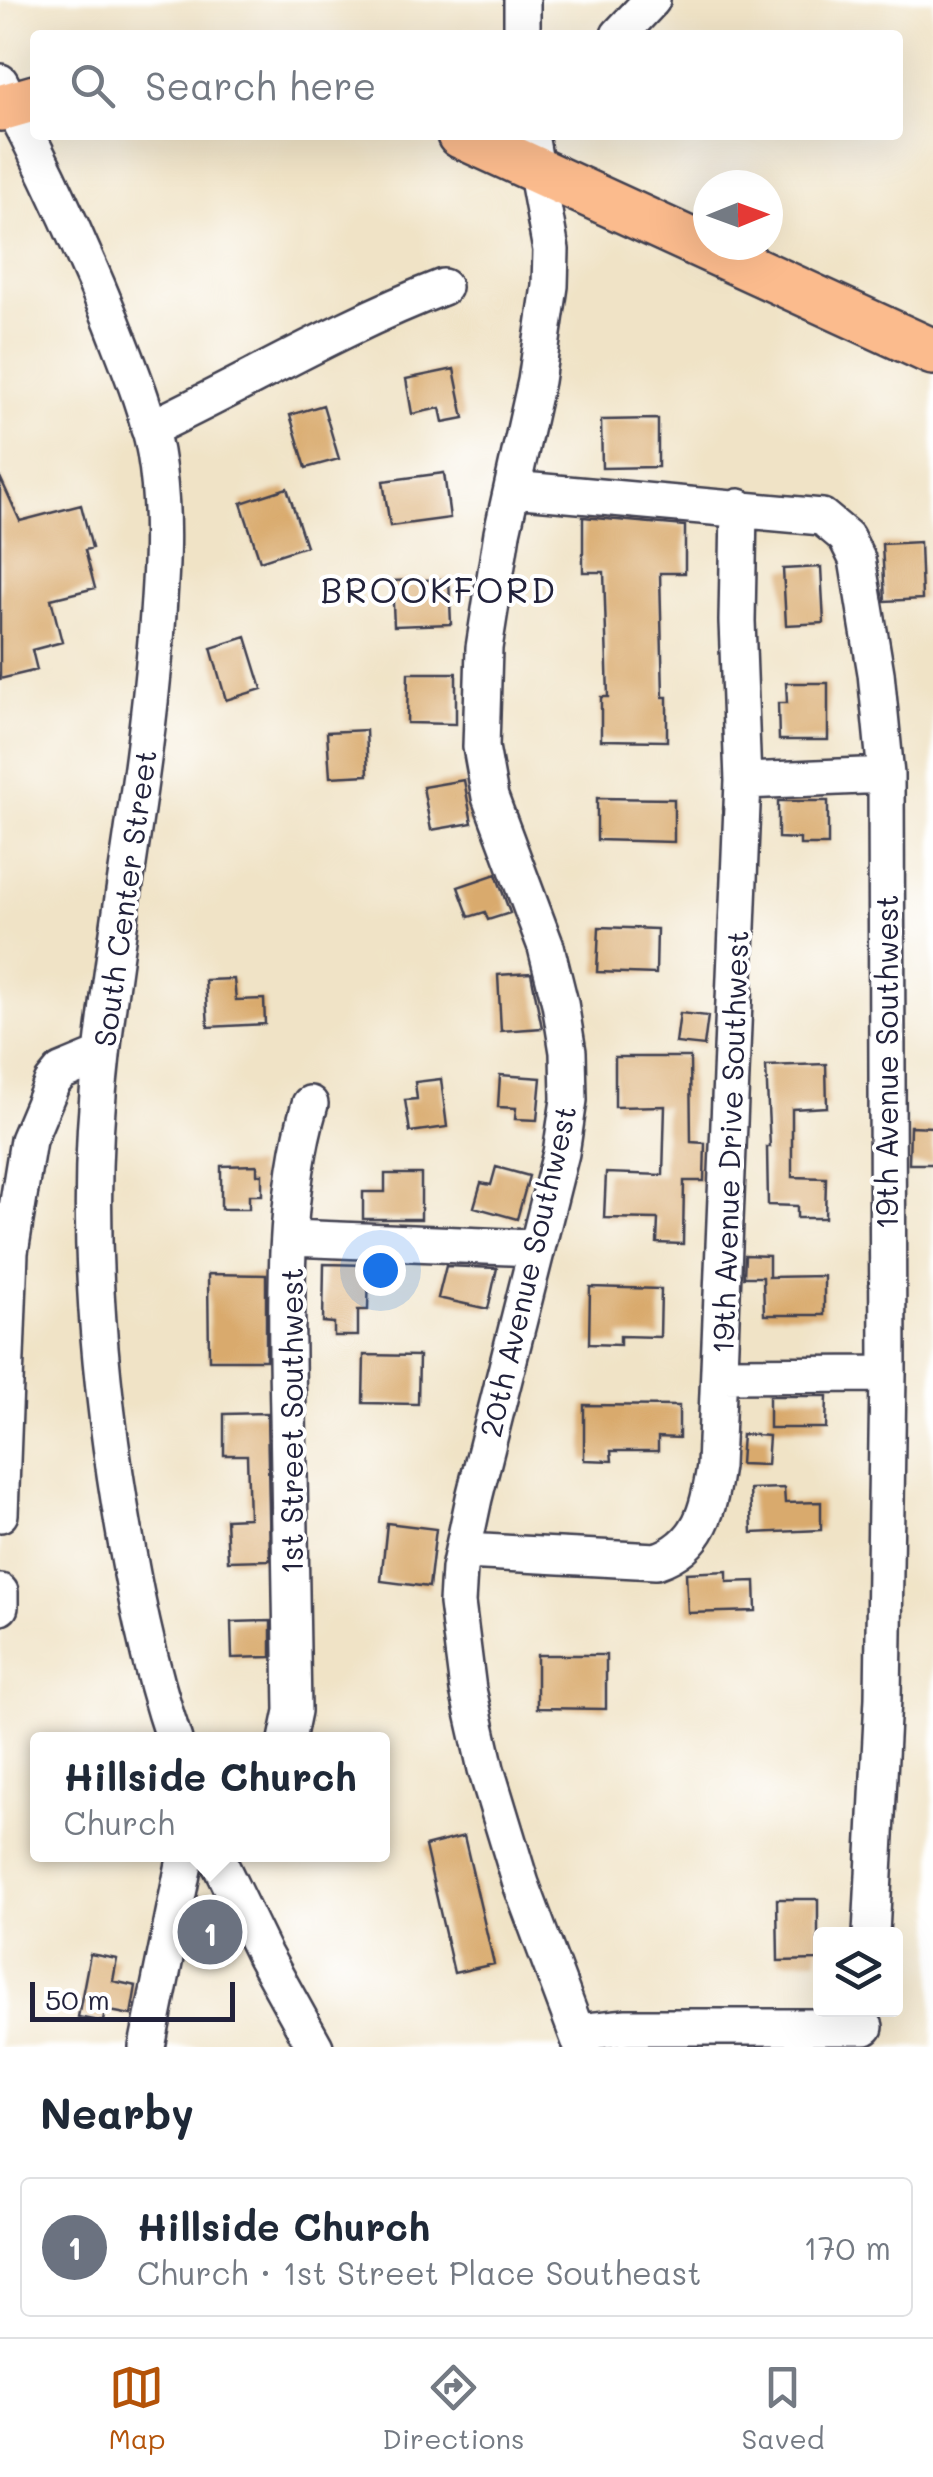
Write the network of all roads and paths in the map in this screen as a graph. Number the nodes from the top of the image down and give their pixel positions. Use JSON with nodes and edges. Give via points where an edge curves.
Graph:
{"nodes":[{"id":1,"x":522,"y":0,"type":"edge"},
{"id":2,"x":652,"y":0,"type":"edge"},
{"id":3,"x":522,"y":30,"type":"edge"},
{"id":4,"x":624,"y":30,"type":"edge"},
{"id":5,"x":12,"y":98,"type":"edge"},
{"id":6,"x":30,"y":135,"type":"edge"},
{"id":7,"x":32,"y":140,"type":"edge"},
{"id":8,"x":481,"y":140,"type":"edge"},
{"id":9,"x":533,"y":152,"type":"edge"},
{"id":10,"x":444,"y":287,"type":"dead end"},
{"id":11,"x":933,"y":352,"type":"edge"},
{"id":12,"x":149,"y":429,"type":"junction"},
{"id":13,"x":512,"y":488,"type":"junction"},
{"id":14,"x":738,"y":507,"type":"junction"},
{"id":15,"x":886,"y":775,"type":"junction"},
{"id":16,"x":743,"y":781,"type":"junction"},
{"id":17,"x":102,"y":1055,"type":"junction"},
{"id":18,"x":310,"y":1104,"type":"dead end"},
{"id":19,"x":292,"y":1238,"type":"junction"},
{"id":20,"x":535,"y":1248,"type":"junction"},
{"id":21,"x":719,"y":1374,"type":"junction"},
{"id":22,"x":888,"y":1374,"type":"junction"},
{"id":23,"x":0,"y":1514,"type":"edge"},
{"id":24,"x":465,"y":1551,"type":"junction"},
{"id":25,"x":0,"y":1592,"type":"edge"},
{"id":26,"x":0,"y":1607,"type":"edge"},
{"id":27,"x":172,"y":1732,"type":"edge"},
{"id":28,"x":289,"y":1732,"type":"edge"},
{"id":29,"x":184,"y":1862,"type":"edge"},
{"id":30,"x":220,"y":1862,"type":"edge"},
{"id":31,"x":872,"y":1927,"type":"edge"},
{"id":32,"x":866,"y":2028,"type":"edge"},
{"id":33,"x":579,"y":2040,"type":"edge"},
{"id":34,"x":147,"y":2047,"type":"edge"},
{"id":35,"x":315,"y":2047,"type":"edge"}],
"edges":[{"from":1,"to":3,"type":"street"},
{"from":2,"to":4,"type":"street"},
{"from":5,"to":6,"type":"street","name":"South Center Street"},
{"from":7,"to":12,"type":"street","name":"South Center Street","via":[[128,362]]},
{"from":8,"to":9,"type":"main road"},
{"from":9,"to":11,"type":"main road"},
{"from":9,"to":13,"type":"street","name":"20th Avenue Southwest","via":[[550,286]]},
{"from":10,"to":12,"type":"street","via":[[317,341]]},
{"from":12,"to":17,"type":"street","name":"South Center Street","via":[[161,503],[160,587],[150,714]]},
{"from":13,"to":14,"type":"street","name":"19th Avenue Southwest"},
{"from":13,"to":20,"type":"street","name":"20th Avenue Southwest","via":[[484,648],[480,747],[490,797],[546,947],[568,1052],[561,1153]]},
{"from":14,"to":15,"type":"street","name":"19th Avenue Southwest","via":[[822,517],[846,537],[857,559],[868,622]]},
{"from":14,"to":16,"type":"street","name":"19th Avenue Drive Southwest"},
{"from":15,"to":16,"type":"street"},
{"from":15,"to":22,"type":"street","name":"19th Avenue Southwest"},
{"from":16,"to":21,"type":"street","name":"19th Avenue Drive Southwest"},
{"from":17,"to":23,"type":"street","via":[[61,1072],[28,1140],[10,1252]]},
{"from":17,"to":27,"type":"street","name":"South Center Street","via":[[94,1269],[108,1436],[145,1640]]},
{"from":18,"to":19,"type":"street","name":"1st Street Southwest","via":[[297,1148]]},
{"from":19,"to":20,"type":"street"},
{"from":19,"to":28,"type":"street","name":"1st Street Southwest"},
{"from":20,"to":24,"type":"street","name":"20th Avenue Southwest"},
{"from":21,"to":22,"type":"street"},
{"from":21,"to":24,"type":"street","name":"19th Avenue Drive Southwest","via":[[709,1506],[676,1554],[656,1560]]},
{"from":22,"to":31,"type":"street","name":"19th Avenue Southwest","via":[[884,1698]]},
{"from":24,"to":33,"type":"street","name":"20th Avenue Southwest","via":[[459,1634],[482,1753]]},
{"from":25,"to":26,"type":"street"},
{"from":29,"to":34,"type":"street"},
{"from":30,"to":35,"type":"street"},
{"from":32,"to":33,"type":"street","via":[[626,2027]]}]}
